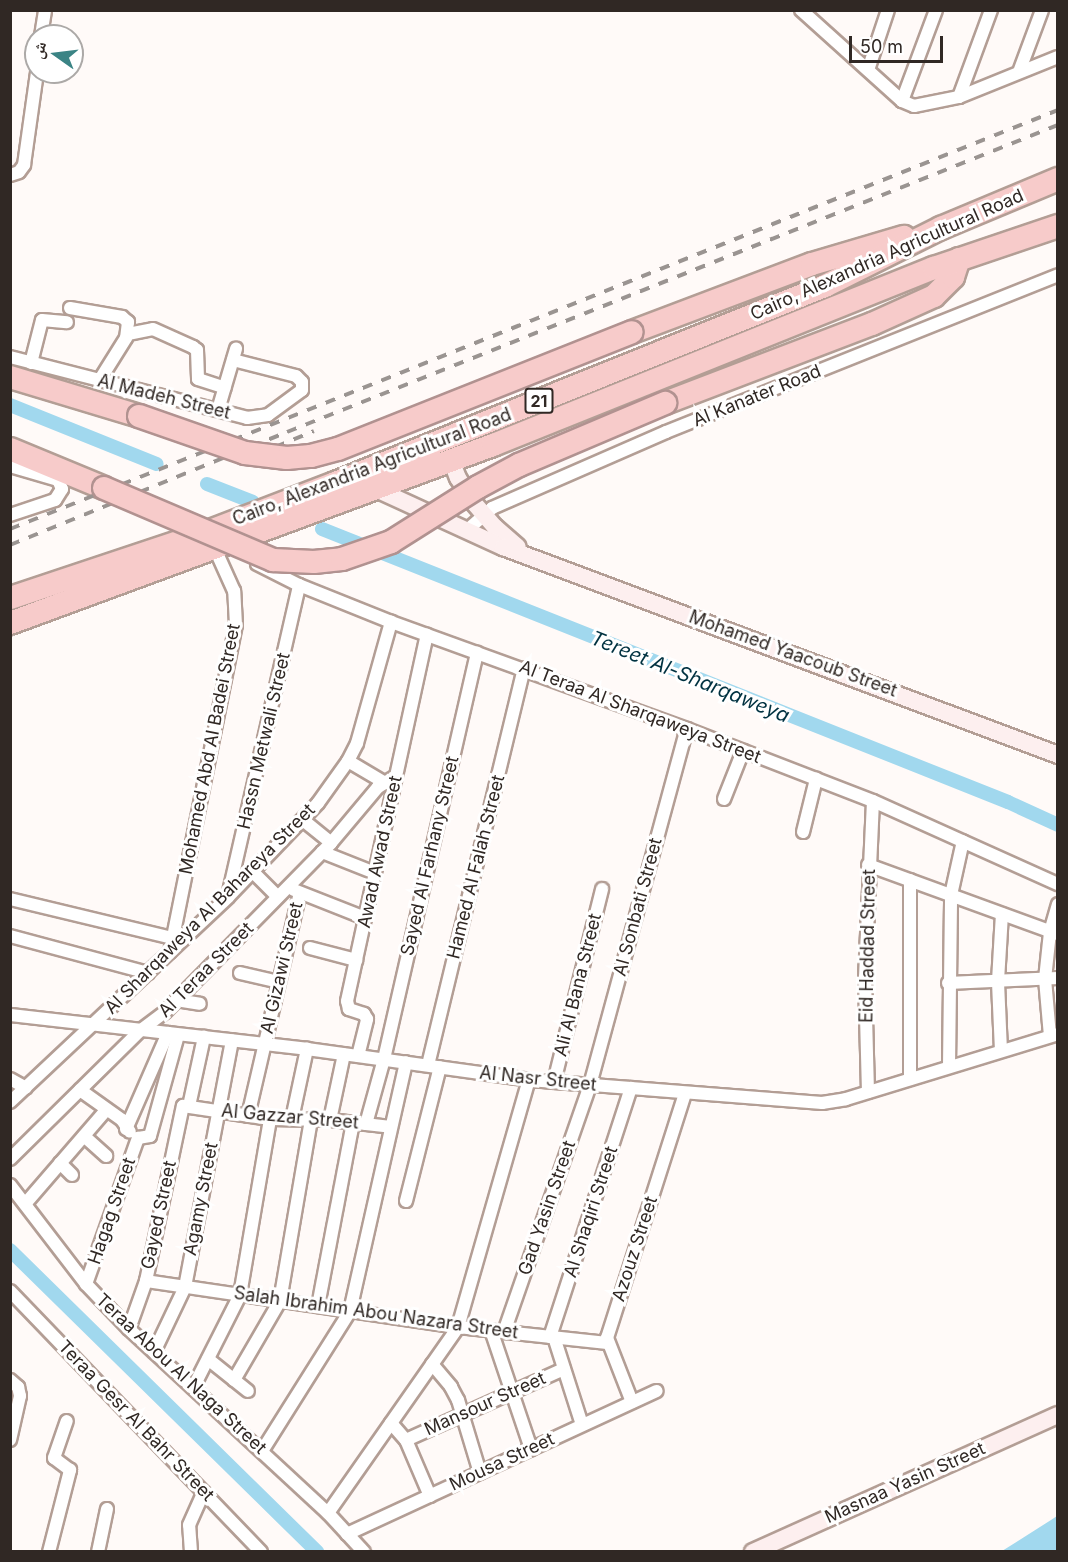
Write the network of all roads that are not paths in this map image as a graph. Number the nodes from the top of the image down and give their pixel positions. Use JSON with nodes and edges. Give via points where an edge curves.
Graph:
{"nodes":[{"id":1,"x":801,"y":10,"type":"edge"},
{"id":2,"x":888,"y":10,"type":"edge"},
{"id":3,"x":936,"y":10,"type":"edge"},
{"id":4,"x":991,"y":10,"type":"edge"},
{"id":5,"x":1042,"y":10,"type":"edge"},
{"id":6,"x":1058,"y":57,"type":"edge"},
{"id":7,"x":868,"y":70,"type":"junction"},
{"id":8,"x":1019,"y":72,"type":"junction"},
{"id":9,"x":34,"y":84,"type":"edge"},
{"id":10,"x":959,"y":97,"type":"junction"},
{"id":11,"x":902,"y":101,"type":"junction"},
{"id":12,"x":10,"y":175,"type":"edge"},
{"id":13,"x":1058,"y":179,"type":"edge"},
{"id":14,"x":1058,"y":226,"type":"edge"},
{"id":15,"x":941,"y":228,"type":"junction"},
{"id":16,"x":958,"y":259,"type":"junction"},
{"id":17,"x":1058,"y":275,"type":"edge"},
{"id":18,"x":70,"y":308,"type":"dead end"},
{"id":19,"x":67,"y":322,"type":"dead end"},
{"id":20,"x":128,"y":334,"type":"junction"},
{"id":21,"x":10,"y":357,"type":"edge"},
{"id":22,"x":31,"y":363,"type":"junction"},
{"id":23,"x":10,"y":377,"type":"edge"},
{"id":24,"x":99,"y":381,"type":"junction"},
{"id":25,"x":225,"y":388,"type":"junction"},
{"id":26,"x":218,"y":410,"type":"junction"},
{"id":27,"x":10,"y":449,"type":"edge"},
{"id":28,"x":451,"y":460,"type":"junction"},
{"id":29,"x":10,"y":466,"type":"edge"},
{"id":30,"x":374,"y":488,"type":"junction"},
{"id":31,"x":483,"y":514,"type":"junction"},
{"id":32,"x":10,"y":515,"type":"edge"},
{"id":33,"x":466,"y":531,"type":"junction"},
{"id":34,"x":218,"y":548,"type":"junction"},
{"id":35,"x":528,"y":555,"type":"junction"},
{"id":36,"x":299,"y":585,"type":"junction"},
{"id":37,"x":10,"y":598,"type":"edge"},
{"id":38,"x":391,"y":622,"type":"junction"},
{"id":39,"x":10,"y":623,"type":"edge"},
{"id":40,"x":428,"y":635,"type":"junction"},
{"id":41,"x":477,"y":652,"type":"junction"},
{"id":42,"x":524,"y":668,"type":"junction"},
{"id":43,"x":687,"y":729,"type":"junction"},
{"id":44,"x":743,"y":751,"type":"junction"},
{"id":45,"x":1058,"y":755,"type":"edge"},
{"id":46,"x":348,"y":761,"type":"junction"},
{"id":47,"x":396,"y":776,"type":"junction"},
{"id":48,"x":816,"y":779,"type":"junction"},
{"id":49,"x":385,"y":783,"type":"junction"},
{"id":50,"x":724,"y":799,"type":"dead end"},
{"id":51,"x":873,"y":801,"type":"junction"},
{"id":52,"x":303,"y":820,"type":"junction"},
{"id":53,"x":803,"y":832,"type":"dead end"},
{"id":54,"x":963,"y":841,"type":"junction"},
{"id":55,"x":326,"y":847,"type":"junction"},
{"id":56,"x":868,"y":865,"type":"junction"},
{"id":57,"x":253,"y":872,"type":"junction"},
{"id":58,"x":375,"y":873,"type":"junction"},
{"id":59,"x":910,"y":880,"type":"junction"},
{"id":60,"x":1058,"y":884,"type":"edge"},
{"id":61,"x":602,"y":889,"type":"dead end"},
{"id":62,"x":283,"y":892,"type":"junction"},
{"id":63,"x":300,"y":893,"type":"junction"},
{"id":64,"x":951,"y":895,"type":"junction"},
{"id":65,"x":228,"y":897,"type":"junction"},
{"id":66,"x":10,"y":899,"type":"edge"},
{"id":67,"x":1058,"y":904,"type":"edge"},
{"id":68,"x":1002,"y":914,"type":"junction"},
{"id":69,"x":365,"y":918,"type":"junction"},
{"id":70,"x":1054,"y":933,"type":"edge"},
{"id":71,"x":10,"y":936,"type":"edge"},
{"id":72,"x":173,"y":938,"type":"junction"},
{"id":73,"x":310,"y":948,"type":"dead end"},
{"id":74,"x":170,"y":952,"type":"junction"},
{"id":75,"x":356,"y":960,"type":"junction"},
{"id":76,"x":148,"y":972,"type":"junction"},
{"id":77,"x":240,"y":973,"type":"dead end"},
{"id":78,"x":1051,"y":978,"type":"edge"},
{"id":79,"x":998,"y":981,"type":"junction"},
{"id":80,"x":278,"y":982,"type":"junction"},
{"id":81,"x":948,"y":983,"type":"junction"},
{"id":82,"x":176,"y":1000,"type":"junction"},
{"id":83,"x":200,"y":1004,"type":"dead end"},
{"id":84,"x":10,"y":1015,"type":"edge"},
{"id":85,"x":92,"y":1025,"type":"junction"},
{"id":86,"x":141,"y":1030,"type":"junction"},
{"id":87,"x":173,"y":1034,"type":"junction"},
{"id":88,"x":1054,"y":1035,"type":"edge"},
{"id":89,"x":204,"y":1037,"type":"junction"},
{"id":90,"x":232,"y":1040,"type":"junction"},
{"id":91,"x":264,"y":1044,"type":"junction"},
{"id":92,"x":307,"y":1049,"type":"junction"},
{"id":93,"x":1001,"y":1051,"type":"junction"},
{"id":94,"x":344,"y":1054,"type":"junction"},
{"id":95,"x":358,"y":1056,"type":"junction"},
{"id":96,"x":384,"y":1059,"type":"junction"},
{"id":97,"x":406,"y":1062,"type":"junction"},
{"id":98,"x":434,"y":1066,"type":"junction"},
{"id":99,"x":949,"y":1066,"type":"junction"},
{"id":100,"x":10,"y":1079,"type":"edge"},
{"id":101,"x":910,"y":1079,"type":"junction"},
{"id":102,"x":529,"y":1080,"type":"junction"},
{"id":103,"x":554,"y":1082,"type":"junction"},
{"id":104,"x":590,"y":1085,"type":"junction"},
{"id":105,"x":26,"y":1088,"type":"junction"},
{"id":106,"x":631,"y":1088,"type":"junction"},
{"id":107,"x":80,"y":1090,"type":"junction"},
{"id":108,"x":868,"y":1092,"type":"junction"},
{"id":109,"x":685,"y":1094,"type":"junction"},
{"id":110,"x":139,"y":1100,"type":"junction"},
{"id":111,"x":10,"y":1102,"type":"edge"},
{"id":112,"x":159,"y":1104,"type":"junction"},
{"id":113,"x":189,"y":1106,"type":"junction"},
{"id":114,"x":106,"y":1110,"type":"junction"},
{"id":115,"x":218,"y":1111,"type":"junction"},
{"id":116,"x":248,"y":1116,"type":"junction"},
{"id":117,"x":270,"y":1119,"type":"junction"},
{"id":118,"x":292,"y":1119,"type":"junction"},
{"id":119,"x":311,"y":1119,"type":"junction"},
{"id":120,"x":330,"y":1120,"type":"junction"},
{"id":121,"x":352,"y":1123,"type":"junction"},
{"id":122,"x":366,"y":1124,"type":"junction"},
{"id":123,"x":391,"y":1127,"type":"junction"},
{"id":124,"x":126,"y":1129,"type":"junction"},
{"id":125,"x":84,"y":1136,"type":"junction"},
{"id":126,"x":138,"y":1138,"type":"junction"},
{"id":127,"x":106,"y":1156,"type":"dead end"},
{"id":128,"x":10,"y":1159,"type":"edge"},
{"id":129,"x":60,"y":1163,"type":"junction"},
{"id":130,"x":72,"y":1175,"type":"dead end"},
{"id":131,"x":10,"y":1185,"type":"edge"},
{"id":132,"x":406,"y":1201,"type":"dead end"},
{"id":133,"x":25,"y":1204,"type":"junction"},
{"id":134,"x":146,"y":1281,"type":"junction"},
{"id":135,"x":86,"y":1284,"type":"junction"},
{"id":136,"x":185,"y":1287,"type":"junction"},
{"id":137,"x":10,"y":1291,"type":"edge"},
{"id":138,"x":240,"y":1295,"type":"junction"},
{"id":139,"x":280,"y":1300,"type":"junction"},
{"id":140,"x":318,"y":1306,"type":"junction"},
{"id":141,"x":350,"y":1311,"type":"junction"},
{"id":142,"x":458,"y":1327,"type":"junction"},
{"id":143,"x":129,"y":1329,"type":"junction"},
{"id":144,"x":491,"y":1330,"type":"junction"},
{"id":145,"x":504,"y":1332,"type":"junction"},
{"id":146,"x":552,"y":1337,"type":"junction"},
{"id":147,"x":607,"y":1343,"type":"junction"},
{"id":148,"x":154,"y":1352,"type":"junction"},
{"id":149,"x":208,"y":1359,"type":"junction"},
{"id":150,"x":432,"y":1364,"type":"junction"},
{"id":151,"x":564,"y":1369,"type":"junction"},
{"id":152,"x":234,"y":1380,"type":"junction"},
{"id":153,"x":13,"y":1382,"type":"edge"},
{"id":154,"x":194,"y":1388,"type":"junction"},
{"id":155,"x":248,"y":1391,"type":"dead end"},
{"id":156,"x":657,"y":1391,"type":"dead end"},
{"id":157,"x":512,"y":1393,"type":"junction"},
{"id":158,"x":632,"y":1402,"type":"junction"},
{"id":159,"x":462,"y":1415,"type":"junction"},
{"id":160,"x":1058,"y":1415,"type":"edge"},
{"id":161,"x":67,"y":1421,"type":"dead end"},
{"id":162,"x":391,"y":1423,"type":"junction"},
{"id":163,"x":582,"y":1425,"type":"junction"},
{"id":164,"x":10,"y":1440,"type":"edge"},
{"id":165,"x":406,"y":1440,"type":"junction"},
{"id":166,"x":531,"y":1449,"type":"junction"},
{"id":167,"x":262,"y":1451,"type":"junction"},
{"id":168,"x":480,"y":1473,"type":"junction"},
{"id":169,"x":204,"y":1492,"type":"junction"},
{"id":170,"x":430,"y":1496,"type":"junction"},
{"id":171,"x":106,"y":1509,"type":"dead end"},
{"id":172,"x":328,"y":1513,"type":"junction"},
{"id":173,"x":347,"y":1534,"type":"junction"},
{"id":174,"x":50,"y":1551,"type":"edge"},
{"id":175,"x":98,"y":1551,"type":"edge"},
{"id":176,"x":191,"y":1551,"type":"edge"},
{"id":177,"x":261,"y":1551,"type":"edge"},
{"id":178,"x":364,"y":1551,"type":"edge"},
{"id":179,"x":753,"y":1551,"type":"edge"}],
"edges":[{"from":1,"to":7,"type":"street"},
{"from":2,"to":7,"type":"street"},
{"from":3,"to":11,"type":"street"},
{"from":4,"to":10,"type":"street"},
{"from":5,"to":8,"type":"street"},
{"from":6,"to":8,"type":"street"},
{"from":7,"to":11,"type":"street"},
{"from":8,"to":10,"type":"street"},
{"from":9,"to":12,"type":"street","via":[[24,165]]},
{"from":10,"to":11,"type":"street","via":[[923,106]]},
{"from":13,"to":15,"type":"highway","name":"Cairo, Alexandria Agricultural Road","number":"21"},
{"from":14,"to":16,"type":"highway","name":"Cairo, Alexandria Agricultural Road","number":"21"},
{"from":15,"to":23,"type":"highway","bridge":true,"via":[[812,264],[338,449],[311,456],[287,458],[245,453]]},
{"from":15,"to":37,"type":"highway","name":"Cairo, Alexandria Agricultural Road","number":"21","via":[[825,286],[335,483],[202,534]]},
{"from":16,"to":27,"type":"highway","bridge":true,"via":[[953,277],[934,296],[540,454],[478,487],[392,542],[342,559],[291,562],[265,557]]},
{"from":16,"to":28,"type":"highway","name":"Cairo, Alexandria Agricultural Road","number":"21"},
{"from":17,"to":31,"type":"street","name":"Al Kanater Road","via":[[666,432]]},
{"from":18,"to":20,"type":"street","via":[[124,318]]},
{"from":19,"to":22,"type":"street","via":[[42,320]]},
{"from":20,"to":24,"type":"street"},
{"from":20,"to":25,"type":"street","via":[[153,329],[193,347],[197,353],[198,379]]},
{"from":21,"to":22,"type":"street","name":"Al Madeh Street"},
{"from":22,"to":24,"type":"street","name":"Al Madeh Street"},
{"from":24,"to":26,"type":"street","name":"Al Madeh Street"},
{"from":25,"to":26,"type":"street"},
{"from":25,"to":26,"type":"street","name":"Al Madeh Street","via":[[234,355],[296,376],[302,382],[300,393],[263,417],[247,418]]},
{"from":28,"to":30,"type":"highway","name":"Cairo, Alexandria Agricultural Road","number":"21"},
{"from":28,"to":31,"type":"main road","name":"Mohamed Yaacoub Street","via":[[465,490]]},
{"from":29,"to":32,"type":"street","via":[[58,480],[62,489],[55,500]]},
{"from":30,"to":33,"type":"main road","name":"Mohamed Yaacoub Street"},
{"from":30,"to":34,"type":"highway","name":"Cairo, Alexandria Agricultural Road","number":"21"},
{"from":31,"to":33,"type":"street","name":"Al Kanater Road"},
{"from":31,"to":35,"type":"main road","name":"Mohamed Yaacoub Street"},
{"from":33,"to":35,"type":"main road","name":"Mohamed Yaacoub Street"},
{"from":34,"to":36,"type":"street","name":"Al Teraa Al Sharqaweya Street"},
{"from":34,"to":39,"type":"highway","name":"Cairo, Alexandria Agricultural Road","number":"21"},
{"from":34,"to":72,"type":"street","name":"Mohamed Abd Al Badei Street","via":[[234,591],[236,625]]},
{"from":35,"to":45,"type":"main road","name":"Mohamed Yaacoub Street"},
{"from":36,"to":38,"type":"street","name":"Al Teraa Al Sharqaweya Street"},
{"from":36,"to":65,"type":"street","name":"Hassn Metwali Street"},
{"from":38,"to":40,"type":"street","name":"Al Teraa Al Sharqaweya Street"},
{"from":38,"to":46,"type":"street","name":"Al Sharqaweya Al Bahareya Street","via":[[363,725]]},
{"from":40,"to":41,"type":"street","name":"Al Teraa Al Sharqaweya Street"},
{"from":40,"to":47,"type":"street","name":"Awad Awad Street"},
{"from":41,"to":42,"type":"street","name":"Al Teraa Al Sharqaweya Street"},
{"from":41,"to":96,"type":"street","name":"Sayed Al Farhany Street"},
{"from":42,"to":43,"type":"street","name":"Al Teraa Al Sharqaweya Street"},
{"from":42,"to":98,"type":"street","name":"Hamed Al Falah Street"},
{"from":43,"to":44,"type":"street","name":"Al Teraa Al Sharqaweya Street"},
{"from":43,"to":104,"type":"street","name":"Al Sonbati Street"},
{"from":44,"to":48,"type":"street","name":"Al Teraa Al Sharqaweya Street"},
{"from":44,"to":50,"type":"street"},
{"from":46,"to":49,"type":"street"},
{"from":46,"to":52,"type":"street","name":"Al Sharqaweya Al Bahareya Street"},
{"from":47,"to":49,"type":"street","name":"Al Teraa Street"},
{"from":47,"to":58,"type":"street","name":"Awad Awad Street"},
{"from":48,"to":51,"type":"street","name":"Al Teraa Al Sharqaweya Street"},
{"from":48,"to":53,"type":"street"},
{"from":49,"to":55,"type":"street","name":"Al Teraa Street"},
{"from":51,"to":54,"type":"street","name":"Al Teraa Al Sharqaweya Street"},
{"from":51,"to":56,"type":"street","name":"Eid Haddad Street"},
{"from":52,"to":55,"type":"street"},
{"from":52,"to":57,"type":"street","name":"Al Sharqaweya Al Bahareya Street"},
{"from":54,"to":60,"type":"street","name":"Al Teraa Al Sharqaweya Street"},
{"from":54,"to":64,"type":"street"},
{"from":55,"to":58,"type":"street"},
{"from":55,"to":62,"type":"street","name":"Al Teraa Street"},
{"from":56,"to":59,"type":"street"},
{"from":56,"to":108,"type":"street","name":"Eid Haddad Street"},
{"from":57,"to":62,"type":"street"},
{"from":57,"to":65,"type":"street","name":"Al Sharqaweya Al Bahareya Street"},
{"from":58,"to":69,"type":"street","name":"Awad Awad Street"},
{"from":59,"to":64,"type":"street"},
{"from":59,"to":101,"type":"street"},
{"from":61,"to":103,"type":"street","name":"Ali Al Bana Street"},
{"from":62,"to":63,"type":"street"},
{"from":62,"to":82,"type":"street","name":"Al Teraa Street"},
{"from":63,"to":69,"type":"street"},
{"from":63,"to":80,"type":"street","name":"Al Gizawi Street"},
{"from":64,"to":68,"type":"street"},
{"from":64,"to":81,"type":"street"},
{"from":65,"to":74,"type":"street","name":"Al Sharqaweya Al Bahareya Street"},
{"from":66,"to":72,"type":"street"},
{"from":67,"to":70,"type":"street"},
{"from":68,"to":70,"type":"street"},
{"from":68,"to":79,"type":"street"},
{"from":69,"to":75,"type":"street","name":"Awad Awad Street"},
{"from":70,"to":78,"type":"street"},
{"from":71,"to":76,"type":"street"},
{"from":72,"to":74,"type":"street","name":"Mohamed Abd Al Badei Street"},
{"from":73,"to":75,"type":"street"},
{"from":74,"to":76,"type":"street","name":"Al Sharqaweya Al Bahareya Street"},
{"from":75,"to":95,"type":"street","name":"Awad Awad Street","via":[[347,1006],[367,1019]]},
{"from":76,"to":85,"type":"street","name":"Al Sharqaweya Al Bahareya Street"},
{"from":77,"to":80,"type":"street"},
{"from":78,"to":79,"type":"street"},
{"from":78,"to":88,"type":"street"},
{"from":79,"to":81,"type":"street"},
{"from":79,"to":93,"type":"street"},
{"from":80,"to":91,"type":"street","name":"Al Gizawi Street"},
{"from":81,"to":99,"type":"street"},
{"from":82,"to":83,"type":"street"},
{"from":82,"to":86,"type":"street","name":"Al Teraa Street"},
{"from":84,"to":85,"type":"street","name":"Al Nasr Street"},
{"from":85,"to":86,"type":"street","name":"Al Nasr Street"},
{"from":85,"to":105,"type":"street","name":"Al Sharqaweya Al Bahareya Street"},
{"from":86,"to":87,"type":"street","name":"Al Nasr Street"},
{"from":86,"to":107,"type":"street","name":"Al Teraa Street"},
{"from":87,"to":89,"type":"street","name":"Al Nasr Street"},
{"from":87,"to":110,"type":"street"},
{"from":87,"to":112,"type":"street"},
{"from":88,"to":93,"type":"street","name":"Al Nasr Street"},
{"from":89,"to":90,"type":"street","name":"Al Nasr Street"},
{"from":89,"to":113,"type":"street"},
{"from":90,"to":91,"type":"street","name":"Al Nasr Street"},
{"from":90,"to":115,"type":"street","name":"Agamy Street"},
{"from":91,"to":92,"type":"street","name":"Al Nasr Street"},
{"from":91,"to":116,"type":"street","name":"Al Gizawi Street"},
{"from":92,"to":94,"type":"street","name":"Al Nasr Street"},
{"from":92,"to":118,"type":"street"},
{"from":93,"to":99,"type":"street","name":"Al Nasr Street"},
{"from":94,"to":95,"type":"street","name":"Al Nasr Street"},
{"from":94,"to":120,"type":"street"},
{"from":95,"to":96,"type":"street","name":"Al Nasr Street"},
{"from":96,"to":97,"type":"street","name":"Al Nasr Street"},
{"from":96,"to":122,"type":"street","name":"Sayed Al Farhany Street"},
{"from":97,"to":98,"type":"street","name":"Al Nasr Street"},
{"from":97,"to":123,"type":"street"},
{"from":98,"to":102,"type":"street","name":"Al Nasr Street"},
{"from":98,"to":132,"type":"street","name":"Hamed Al Falah Street"},
{"from":99,"to":101,"type":"street","name":"Al Nasr Street"},
{"from":100,"to":105,"type":"street"},
{"from":101,"to":108,"type":"street","name":"Al Nasr Street"},
{"from":102,"to":103,"type":"street","name":"Al Nasr Street"},
{"from":102,"to":142,"type":"street"},
{"from":103,"to":104,"type":"street","name":"Al Nasr Street"},
{"from":104,"to":106,"type":"street","name":"Al Nasr Street"},
{"from":104,"to":145,"type":"street","name":"Gad Yasin Street"},
{"from":105,"to":111,"type":"street","name":"Al Sharqaweya Al Bahareya Street"},
{"from":106,"to":109,"type":"street","name":"Al Nasr Street"},
{"from":106,"to":146,"type":"street","name":"Al Shaqiri Street"},
{"from":107,"to":114,"type":"street"},
{"from":107,"to":128,"type":"street","name":"Al Teraa Street"},
{"from":108,"to":109,"type":"street","name":"Al Nasr Street","via":[[822,1103]]},
{"from":109,"to":147,"type":"street","name":"Azouz Street"},
{"from":110,"to":112,"type":"street"},
{"from":110,"to":124,"type":"street"},
{"from":112,"to":126,"type":"street","via":[[149,1137]]},
{"from":113,"to":115,"type":"street","name":"Al Gazzar Street"},
{"from":113,"to":134,"type":"street","name":"Gayed Street","via":[[180,1110]]},
{"from":114,"to":124,"type":"street","via":[[122,1120]]},
{"from":114,"to":125,"type":"street"},
{"from":115,"to":116,"type":"street","name":"Al Gazzar Street"},
{"from":115,"to":136,"type":"street","name":"Agamy Street"},
{"from":116,"to":117,"type":"street","name":"Al Gazzar Street"},
{"from":117,"to":118,"type":"street","name":"Al Gazzar Street"},
{"from":117,"to":138,"type":"street"},
{"from":118,"to":119,"type":"street","name":"Al Gazzar Street"},
{"from":119,"to":120,"type":"street","name":"Al Gazzar Street"},
{"from":119,"to":139,"type":"street"},
{"from":120,"to":121,"type":"street","name":"Al Gazzar Street"},
{"from":121,"to":122,"type":"street","name":"Al Gazzar Street"},
{"from":121,"to":140,"type":"street"},
{"from":122,"to":123,"type":"street","name":"Al Gazzar Street"},
{"from":123,"to":141,"type":"street"},
{"from":124,"to":126,"type":"street"},
{"from":125,"to":127,"type":"street"},
{"from":125,"to":129,"type":"street"},
{"from":126,"to":135,"type":"street","name":"Hagag Street"},
{"from":129,"to":130,"type":"street"},
{"from":129,"to":133,"type":"street"},
{"from":131,"to":133,"type":"street","name":"Teraa Abou Al Naga Street"},
{"from":133,"to":135,"type":"street","name":"Teraa Abou Al Naga Street"},
{"from":134,"to":136,"type":"street","name":"Salah Ibrahim Abou Nazara Street"},
{"from":134,"to":143,"type":"street","name":"Gayed Street"},
{"from":135,"to":143,"type":"street","name":"Teraa Abou Al Naga Street"},
{"from":136,"to":138,"type":"street","name":"Salah Ibrahim Abou Nazara Street"},
{"from":136,"to":148,"type":"street","name":"Agamy Street"},
{"from":137,"to":169,"type":"street","name":"Teraa Gesr Al Bahr Street"},
{"from":138,"to":139,"type":"street","name":"Salah Ibrahim Abou Nazara Street"},
{"from":138,"to":149,"type":"street"},
{"from":139,"to":140,"type":"street","name":"Salah Ibrahim Abou Nazara Street"},
{"from":139,"to":152,"type":"street"},
{"from":140,"to":141,"type":"street","name":"Salah Ibrahim Abou Nazara Street"},
{"from":141,"to":142,"type":"street","name":"Salah Ibrahim Abou Nazara Street"},
{"from":141,"to":167,"type":"street"},
{"from":142,"to":144,"type":"street","name":"Salah Ibrahim Abou Nazara Street"},
{"from":142,"to":150,"type":"street"},
{"from":143,"to":148,"type":"street","name":"Teraa Abou Al Naga Street"},
{"from":144,"to":145,"type":"street","name":"Salah Ibrahim Abou Nazara Street"},
{"from":144,"to":157,"type":"street"},
{"from":145,"to":146,"type":"street","name":"Salah Ibrahim Abou Nazara Street"},
{"from":146,"to":147,"type":"street","name":"Salah Ibrahim Abou Nazara Street"},
{"from":146,"to":151,"type":"street"},
{"from":147,"to":158,"type":"street"},
{"from":148,"to":154,"type":"street","name":"Teraa Abou Al Naga Street"},
{"from":149,"to":152,"type":"street"},
{"from":149,"to":154,"type":"street"},
{"from":150,"to":159,"type":"street","via":[[451,1387]]},
{"from":150,"to":162,"type":"street"},
{"from":151,"to":157,"type":"street","name":"Mansour Street"},
{"from":151,"to":163,"type":"street"},
{"from":152,"to":155,"type":"street"},
{"from":153,"to":164,"type":"street","via":[[20,1396]]},
{"from":154,"to":167,"type":"street","name":"Teraa Abou Al Naga Street"},
{"from":156,"to":158,"type":"street","name":"Mousa Street"},
{"from":157,"to":159,"type":"street","name":"Mansour Street"},
{"from":157,"to":166,"type":"street"},
{"from":158,"to":163,"type":"street","name":"Mousa Street"},
{"from":159,"to":165,"type":"street","name":"Mansour Street"},
{"from":159,"to":168,"type":"street"},
{"from":160,"to":179,"type":"main road","name":"Masnaa Yasin Street"},
{"from":161,"to":174,"type":"street","via":[[54,1458],[70,1470]]},
{"from":162,"to":165,"type":"street"},
{"from":162,"to":172,"type":"street"},
{"from":163,"to":166,"type":"street","name":"Mousa Street"},
{"from":165,"to":170,"type":"street"},
{"from":166,"to":168,"type":"street","name":"Mousa Street"},
{"from":167,"to":172,"type":"street","name":"Teraa Abou Al Naga Street"},
{"from":168,"to":170,"type":"street","name":"Mousa Street"},
{"from":169,"to":176,"type":"street","via":[[189,1525]]},
{"from":169,"to":177,"type":"street","name":"Teraa Gesr Al Bahr Street"},
{"from":170,"to":173,"type":"street","name":"Mousa Street"},
{"from":171,"to":175,"type":"street"},
{"from":172,"to":173,"type":"street","name":"Teraa Abou Al Naga Street"},
{"from":173,"to":178,"type":"street","name":"Teraa Abou Al Naga Street"}]}
